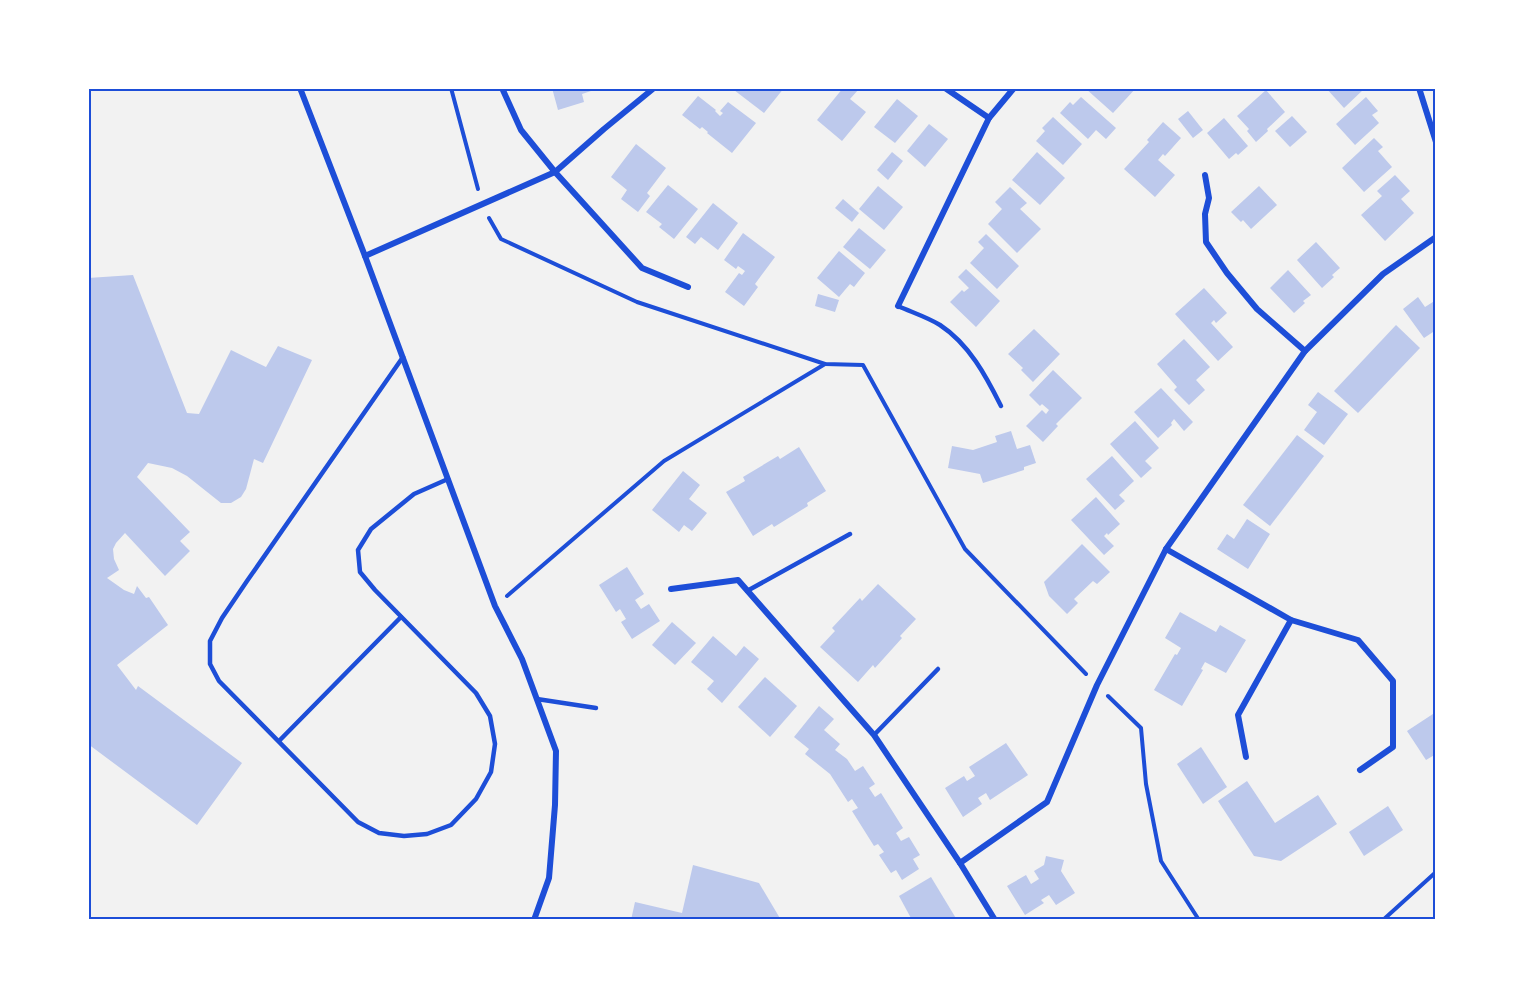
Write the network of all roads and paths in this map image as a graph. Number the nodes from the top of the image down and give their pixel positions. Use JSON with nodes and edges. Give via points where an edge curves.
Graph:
{"nodes":[{"id":1,"x":300,"y":88,"type":"edge"},
{"id":2,"x":451,"y":88,"type":"edge"},
{"id":3,"x":502,"y":88,"type":"edge"},
{"id":4,"x":654,"y":88,"type":"edge"},
{"id":5,"x":945,"y":88,"type":"edge"},
{"id":6,"x":1014,"y":88,"type":"edge"},
{"id":7,"x":1419,"y":88,"type":"edge"},
{"id":8,"x":989,"y":118,"type":"junction"},
{"id":9,"x":1436,"y":142,"type":"edge"},
{"id":10,"x":555,"y":172,"type":"junction"},
{"id":11,"x":1204,"y":176,"type":"dead end"},
{"id":12,"x":482,"y":204,"type":"junction"},
{"id":13,"x":1436,"y":237,"type":"edge"},
{"id":14,"x":365,"y":256,"type":"junction"},
{"id":15,"x":688,"y":287,"type":"dead end"},
{"id":16,"x":898,"y":306,"type":"joint"},
{"id":17,"x":1305,"y":351,"type":"junction"},
{"id":18,"x":403,"y":357,"type":"junction"},
{"id":19,"x":825,"y":364,"type":"junction"},
{"id":20,"x":1001,"y":406,"type":"dead end"},
{"id":21,"x":448,"y":479,"type":"junction"},
{"id":22,"x":850,"y":534,"type":"dead end"},
{"id":23,"x":1166,"y":549,"type":"junction"},
{"id":24,"x":671,"y":589,"type":"dead end"},
{"id":25,"x":747,"y":591,"type":"junction"},
{"id":26,"x":495,"y":606,"type":"junction"},
{"id":27,"x":401,"y":617,"type":"junction"},
{"id":28,"x":1292,"y":620,"type":"junction"},
{"id":29,"x":938,"y":669,"type":"dead end"},
{"id":30,"x":1097,"y":685,"type":"junction"},
{"id":31,"x":537,"y":699,"type":"junction"},
{"id":32,"x":596,"y":708,"type":"dead end"},
{"id":33,"x":874,"y":735,"type":"junction"},
{"id":34,"x":279,"y":741,"type":"junction"},
{"id":35,"x":1246,"y":757,"type":"dead end"},
{"id":36,"x":1360,"y":770,"type":"dead end"},
{"id":37,"x":960,"y":863,"type":"junction"},
{"id":38,"x":1436,"y":872,"type":"edge"},
{"id":39,"x":534,"y":920,"type":"edge"},
{"id":40,"x":995,"y":920,"type":"edge"},
{"id":41,"x":1199,"y":920,"type":"edge"},
{"id":42,"x":1383,"y":920,"type":"edge"}],
"edges":[{"from":1,"to":14,"type":"street"},
{"from":2,"to":12,"type":"path"},
{"from":3,"to":10,"type":"street","via":[[521,130]]},
{"from":4,"to":10,"type":"street"},
{"from":5,"to":8,"type":"street"},
{"from":6,"to":8,"type":"street"},
{"from":7,"to":9,"type":"street"},
{"from":8,"to":16,"type":"street"},
{"from":10,"to":12,"type":"street"},
{"from":10,"to":15,"type":"street","via":[[642,268]]},
{"from":11,"to":17,"type":"street","via":[[1209,198],[1206,242],[1257,309]]},
{"from":12,"to":14,"type":"street"},
{"from":12,"to":19,"type":"path","via":[[501,239],[637,302]]},
{"from":13,"to":17,"type":"street","via":[[1383,274]]},
{"from":14,"to":18,"type":"street"},
{"from":16,"to":20,"type":"lane","via":[[940,325],[964,346]]},
{"from":17,"to":23,"type":"street"},
{"from":18,"to":21,"type":"street"},
{"from":18,"to":34,"type":"lane","via":[[247,581],[210,641],[210,664],[219,681]]},
{"from":19,"to":26,"type":"path","via":[[664,461]]},
{"from":19,"to":30,"type":"path","via":[[863,365],[965,549]]},
{"from":21,"to":26,"type":"street"},
{"from":21,"to":27,"type":"lane","via":[[414,494],[371,529],[358,550],[360,572]]},
{"from":22,"to":25,"type":"lane"},
{"from":23,"to":28,"type":"street"},
{"from":23,"to":30,"type":"street"},
{"from":24,"to":25,"type":"street","via":[[738,580]]},
{"from":25,"to":33,"type":"street"},
{"from":26,"to":31,"type":"street"},
{"from":27,"to":34,"type":"lane"},
{"from":27,"to":34,"type":"lane","via":[[476,693],[490,716],[495,744],[491,772],[476,800],[451,825],[427,834],[379,833],[358,822]]},
{"from":28,"to":35,"type":"street","via":[[1238,715]]},
{"from":28,"to":36,"type":"street","via":[[1358,640],[1393,681],[1393,747]]},
{"from":29,"to":33,"type":"lane"},
{"from":30,"to":37,"type":"street","via":[[1047,802]]},
{"from":30,"to":41,"type":"path","via":[[1141,728],[1146,784],[1161,861]]},
{"from":31,"to":32,"type":"lane"},
{"from":31,"to":39,"type":"street","via":[[556,751],[549,878]]},
{"from":33,"to":37,"type":"street"},
{"from":37,"to":40,"type":"street"},
{"from":38,"to":42,"type":"path"}]}
